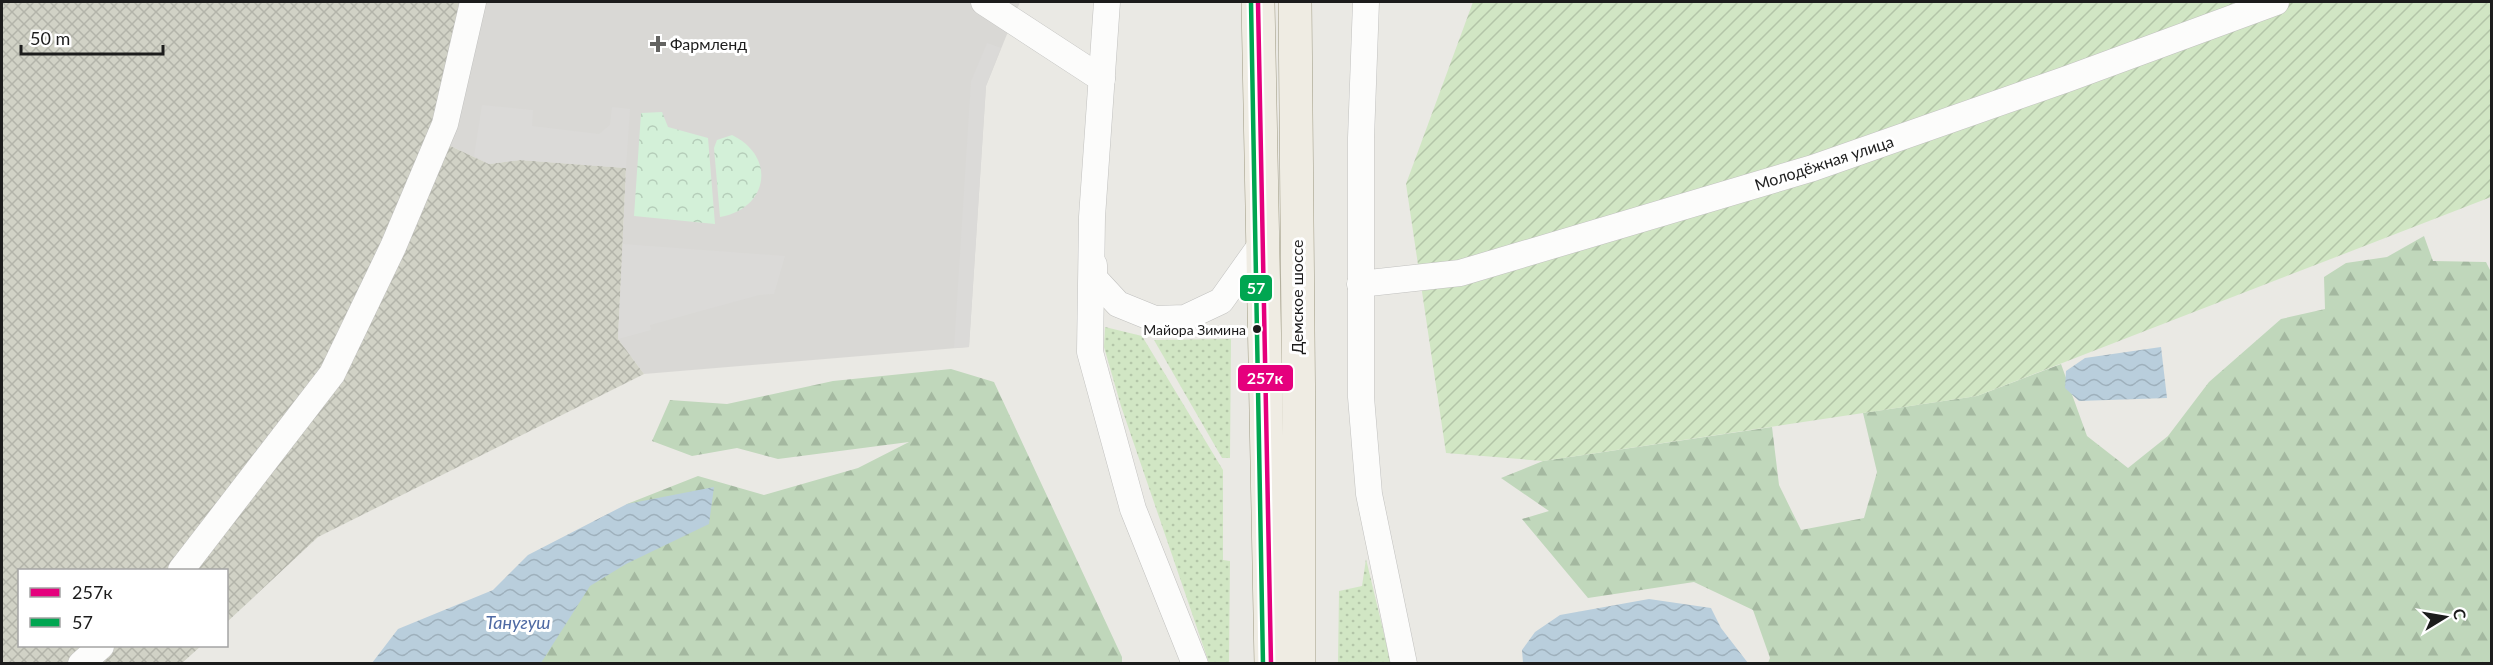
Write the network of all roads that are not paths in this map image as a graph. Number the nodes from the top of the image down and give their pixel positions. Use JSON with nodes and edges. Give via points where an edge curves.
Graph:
{"nodes":[{"id":1,"x":472,"y":2,"type":"edge"},
{"id":2,"x":984,"y":2,"type":"edge"},
{"id":3,"x":1107,"y":2,"type":"edge"},
{"id":4,"x":1258,"y":2,"type":"edge"},
{"id":5,"x":1295,"y":2,"type":"edge"},
{"id":6,"x":1366,"y":2,"type":"edge"},
{"id":7,"x":2276,"y":2,"type":"edge"},
{"id":8,"x":1102,"y":79,"type":"junction"},
{"id":9,"x":1092,"y":217,"type":"junction"},
{"id":10,"x":1263,"y":242,"type":"junction"},
{"id":11,"x":1360,"y":284,"type":"junction"},
{"id":12,"x":182,"y":569,"type":"edge"},
{"id":13,"x":99,"y":647,"type":"edge"},
{"id":14,"x":81,"y":663,"type":"edge"},
{"id":15,"x":1195,"y":663,"type":"edge"},
{"id":16,"x":1271,"y":663,"type":"edge"},
{"id":17,"x":1299,"y":663,"type":"edge"},
{"id":18,"x":1404,"y":663,"type":"edge"}],
"edges":[{"from":1,"to":12,"type":"street","via":[[445,124],[393,247],[332,374]]},
{"from":2,"to":8,"type":"street"},
{"from":3,"to":8,"type":"street"},
{"from":4,"to":10,"type":"main road","name":"Демское шоссе"},
{"from":5,"to":17,"type":"main road","name":"Демское шоссе"},
{"from":6,"to":11,"type":"street"},
{"from":7,"to":11,"type":"street","name":"Молодёжная улица","via":[[1813,168],[1460,273]]},
{"from":8,"to":9,"type":"street"},
{"from":9,"to":10,"type":"street","via":[[1094,278],[1118,304],[1155,319],[1185,318],[1221,301]]},
{"from":9,"to":15,"type":"street","via":[[1090,352],[1133,509]]},
{"from":10,"to":16,"type":"main road","name":"Демское шоссе"},
{"from":11,"to":18,"type":"street","via":[[1361,397],[1369,494]]},
{"from":13,"to":14,"type":"street"}]}
